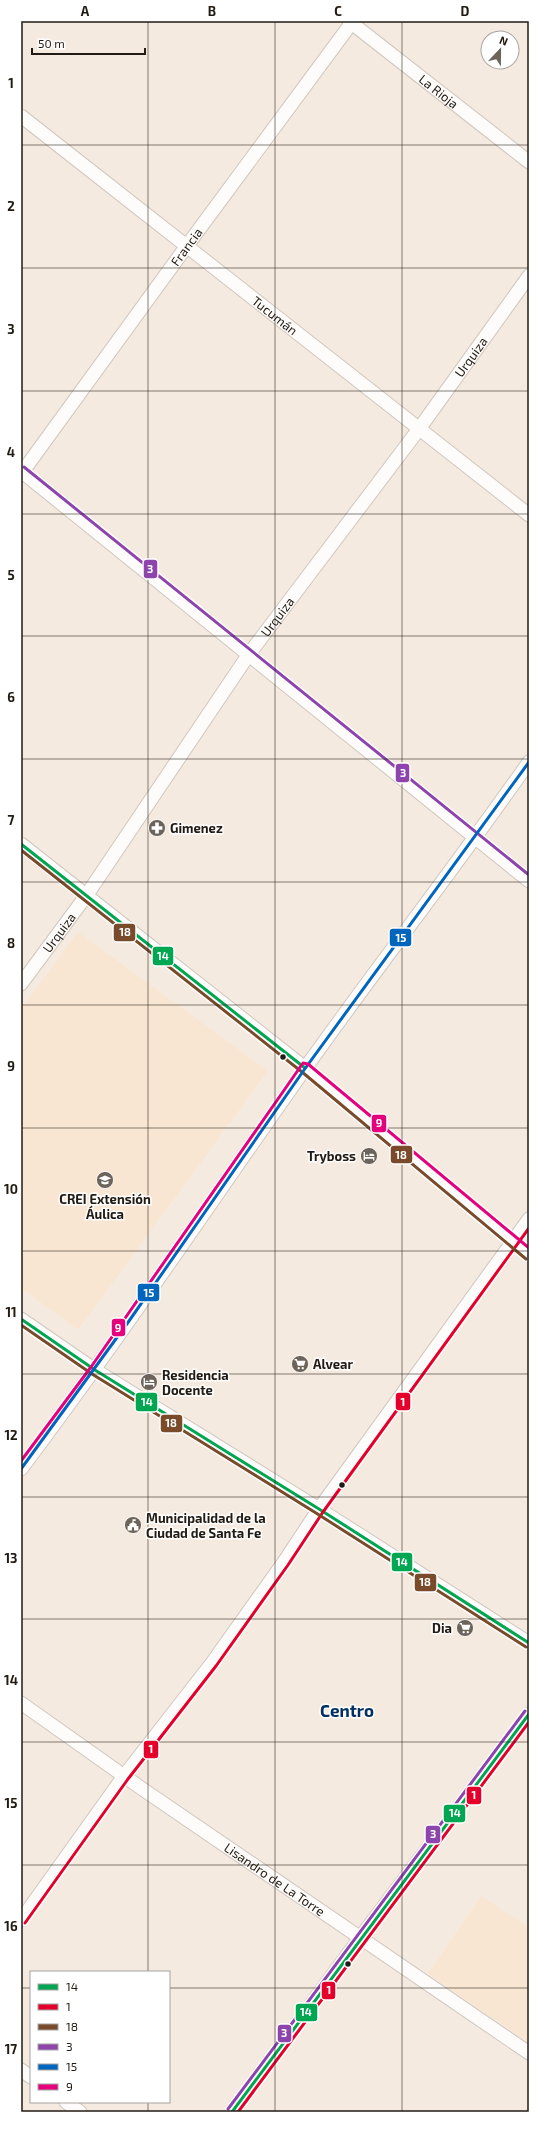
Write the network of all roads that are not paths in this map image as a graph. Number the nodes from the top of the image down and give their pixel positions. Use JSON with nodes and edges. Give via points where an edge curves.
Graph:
{"nodes":[{"id":1,"x":351,"y":22,"type":"edge"},
{"id":2,"x":21,"y":116,"type":"edge"},
{"id":3,"x":529,"y":162,"type":"edge"},
{"id":4,"x":186,"y":247,"type":"junction"},
{"id":5,"x":529,"y":276,"type":"edge"},
{"id":6,"x":418,"y":429,"type":"junction"},
{"id":7,"x":21,"y":472,"type":"edge"},
{"id":8,"x":529,"y":515,"type":"edge"},
{"id":9,"x":249,"y":654,"type":"junction"},
{"id":10,"x":529,"y":762,"type":"edge"},
{"id":11,"x":476,"y":838,"type":"junction"},
{"id":12,"x":21,"y":844,"type":"edge"},
{"id":13,"x":529,"y":881,"type":"edge"},
{"id":14,"x":86,"y":896,"type":"junction"},
{"id":15,"x":21,"y":984,"type":"edge"},
{"id":16,"x":305,"y":1068,"type":"junction"},
{"id":17,"x":529,"y":1219,"type":"edge"},
{"id":18,"x":513,"y":1241,"type":"junction"},
{"id":19,"x":529,"y":1255,"type":"edge"},
{"id":20,"x":21,"y":1319,"type":"edge"},
{"id":21,"x":95,"y":1370,"type":"junction"},
{"id":22,"x":21,"y":1470,"type":"edge"},
{"id":23,"x":319,"y":1509,"type":"junction"},
{"id":24,"x":529,"y":1643,"type":"edge"},
{"id":25,"x":21,"y":1703,"type":"edge"},
{"id":26,"x":529,"y":1714,"type":"edge"},
{"id":27,"x":124,"y":1776,"type":"junction"},
{"id":28,"x":21,"y":1920,"type":"edge"},
{"id":29,"x":360,"y":1938,"type":"junction"},
{"id":30,"x":529,"y":2053,"type":"edge"},
{"id":31,"x":21,"y":2070,"type":"edge"},
{"id":32,"x":30,"y":2076,"type":"edge"},
{"id":33,"x":67,"y":2103,"type":"edge"},
{"id":34,"x":80,"y":2112,"type":"edge"},
{"id":35,"x":232,"y":2112,"type":"edge"}],
"edges":[{"from":1,"to":3,"type":"street","name":"La Rioja"},
{"from":1,"to":4,"type":"street","name":"Francia"},
{"from":2,"to":4,"type":"street","name":"Tucumán"},
{"from":4,"to":6,"type":"street","name":"Tucumán"},
{"from":4,"to":7,"type":"street","name":"Francia"},
{"from":5,"to":6,"type":"street","name":"Urquiza"},
{"from":6,"to":8,"type":"street","name":"Tucumán"},
{"from":6,"to":9,"type":"street","name":"Urquiza"},
{"from":7,"to":9,"type":"street"},
{"from":9,"to":11,"type":"street"},
{"from":9,"to":14,"type":"street","name":"Urquiza"},
{"from":10,"to":11,"type":"street"},
{"from":11,"to":13,"type":"street"},
{"from":11,"to":16,"type":"street"},
{"from":12,"to":14,"type":"street"},
{"from":14,"to":15,"type":"street","name":"Urquiza"},
{"from":14,"to":16,"type":"street"},
{"from":16,"to":18,"type":"street"},
{"from":16,"to":21,"type":"street"},
{"from":17,"to":18,"type":"street"},
{"from":18,"to":19,"type":"street"},
{"from":18,"to":23,"type":"street"},
{"from":20,"to":21,"type":"street"},
{"from":21,"to":22,"type":"street"},
{"from":21,"to":23,"type":"street"},
{"from":23,"to":24,"type":"street"},
{"from":23,"to":27,"type":"street","via":[[212,1663]]},
{"from":25,"to":27,"type":"street","name":"Lisandro de La Torre"},
{"from":26,"to":29,"type":"street"},
{"from":27,"to":28,"type":"street"},
{"from":27,"to":29,"type":"street","name":"Lisandro de La Torre"},
{"from":29,"to":30,"type":"street","name":"Lisandro de La Torre"},
{"from":29,"to":35,"type":"street"},
{"from":31,"to":32,"type":"street"},
{"from":33,"to":34,"type":"street"}]}
